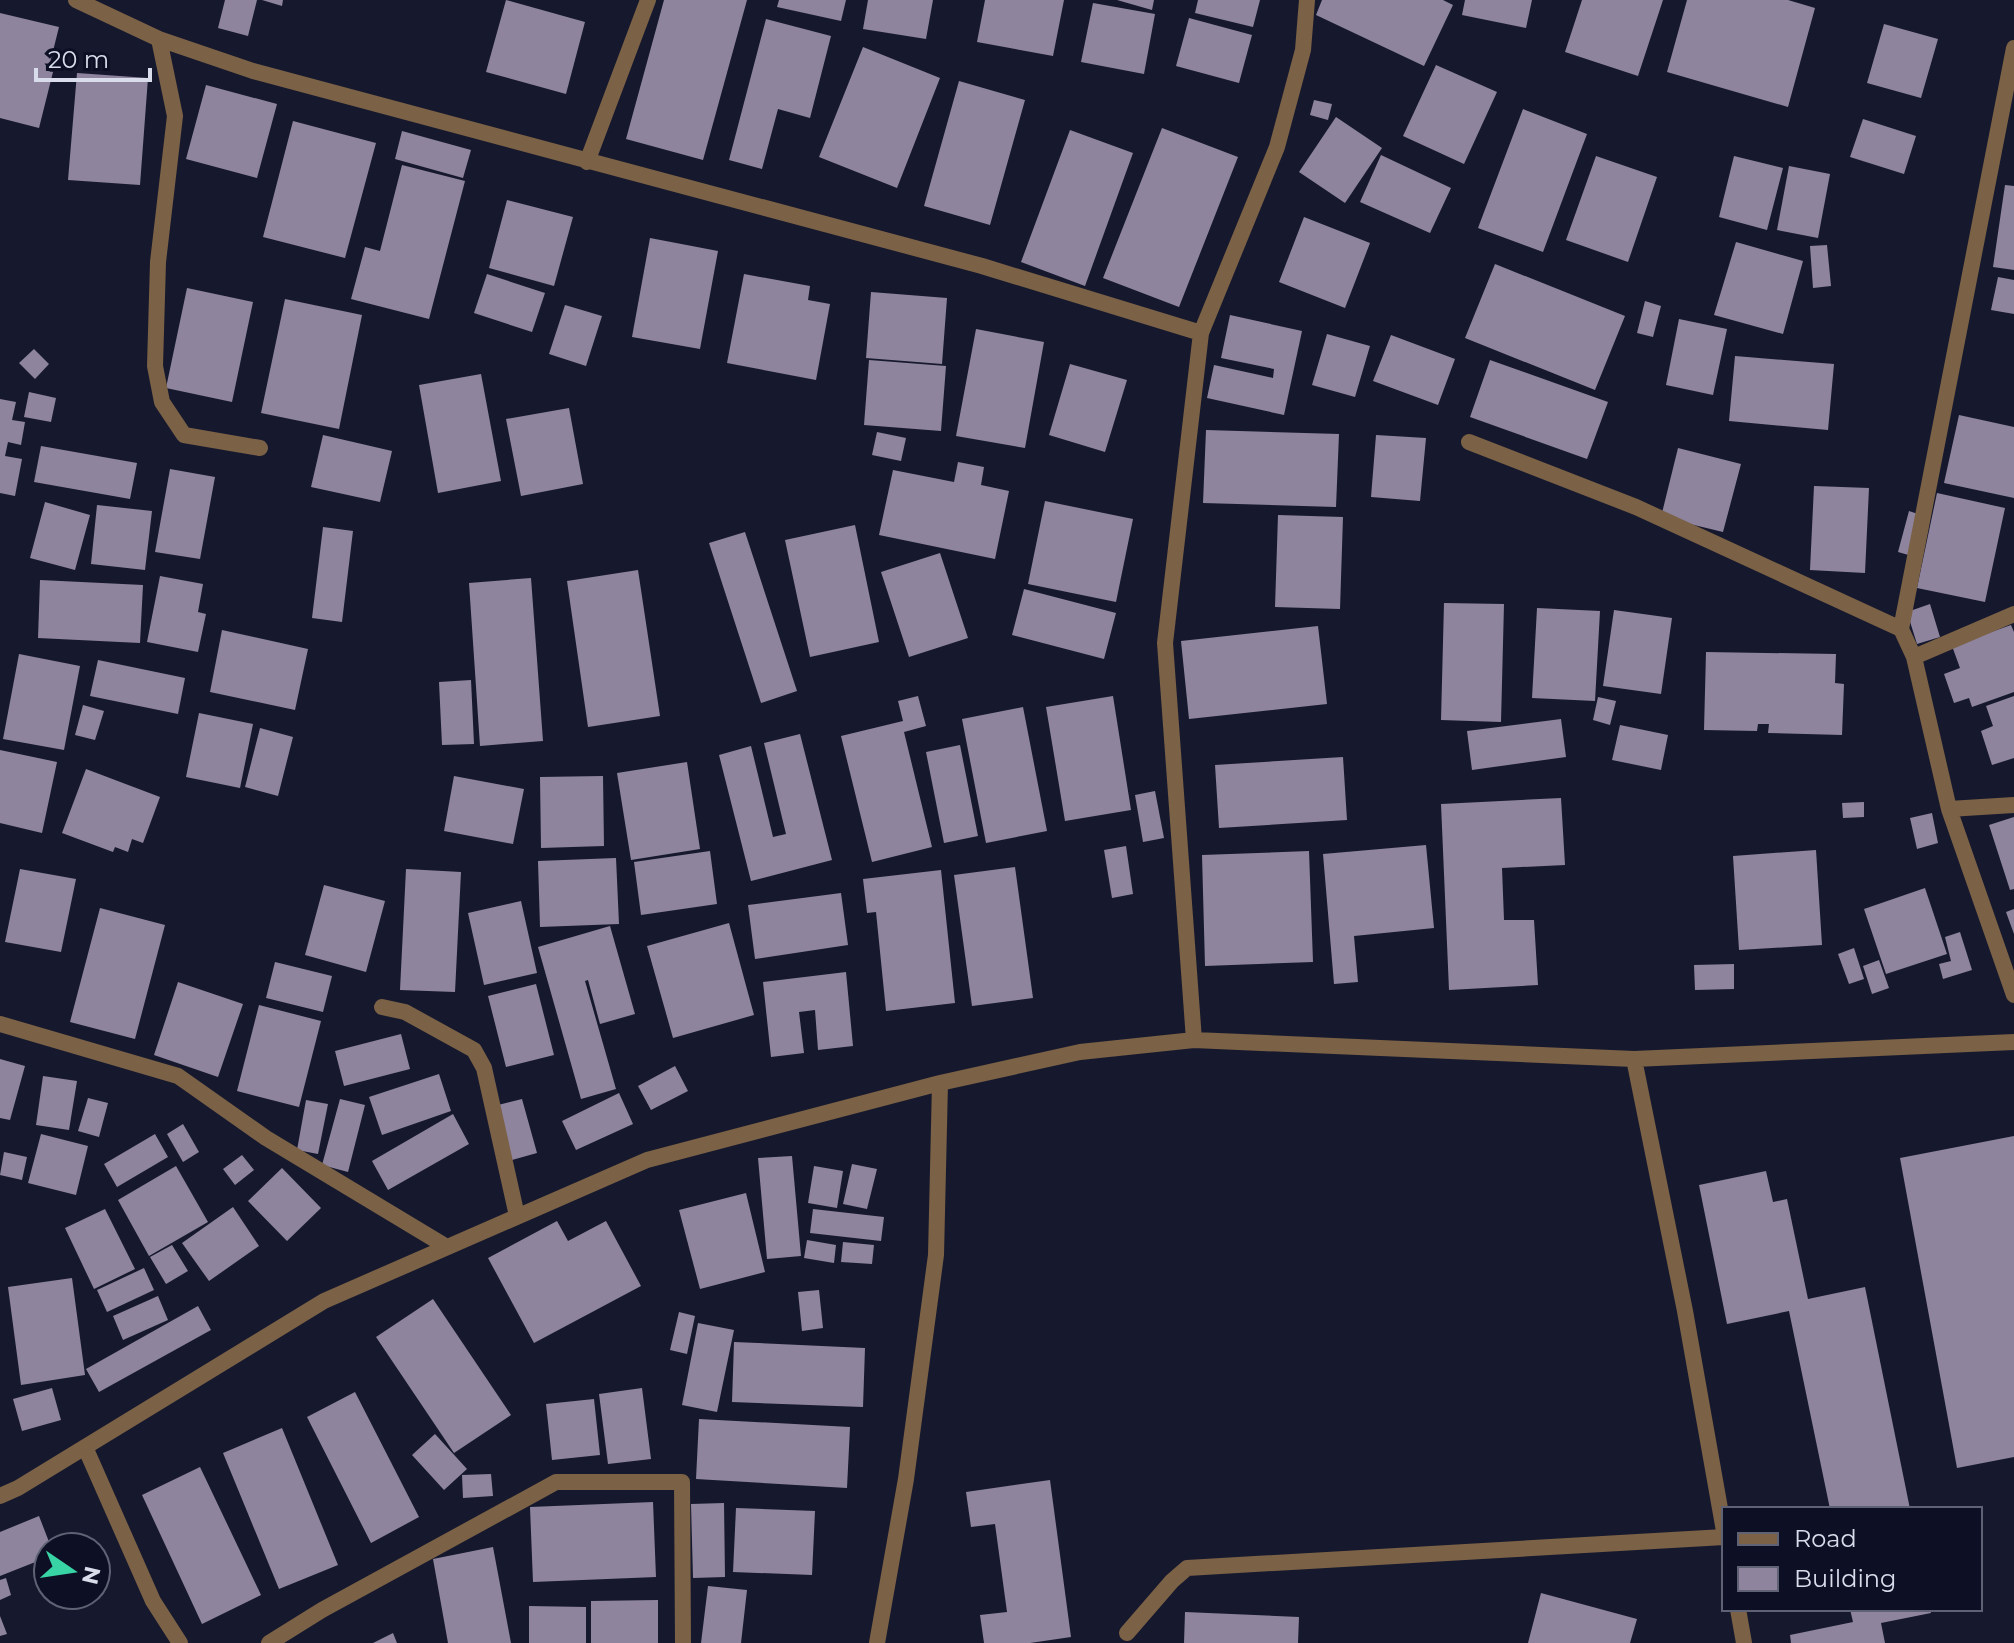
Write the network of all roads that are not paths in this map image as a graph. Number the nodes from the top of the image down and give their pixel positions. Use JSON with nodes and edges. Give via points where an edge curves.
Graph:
{"nodes":[{"id":1,"x":76,"y":0,"type":"edge"},
{"id":2,"x":648,"y":0,"type":"edge"},
{"id":3,"x":1307,"y":0,"type":"edge"},
{"id":4,"x":159,"y":39,"type":"junction"},
{"id":5,"x":2014,"y":48,"type":"edge"},
{"id":6,"x":587,"y":162,"type":"junction"},
{"id":7,"x":1201,"y":333,"type":"junction"},
{"id":8,"x":1469,"y":442,"type":"dead end"},
{"id":9,"x":260,"y":448,"type":"dead end"},
{"id":10,"x":2014,"y":614,"type":"edge"},
{"id":11,"x":1901,"y":629,"type":"junction"},
{"id":12,"x":1914,"y":657,"type":"junction"},
{"id":13,"x":2014,"y":805,"type":"edge"},
{"id":14,"x":1949,"y":809,"type":"junction"},
{"id":15,"x":2014,"y":995,"type":"edge"},
{"id":16,"x":382,"y":1007,"type":"dead end"},
{"id":17,"x":0,"y":1024,"type":"edge"},
{"id":18,"x":1194,"y":1040,"type":"junction"},
{"id":19,"x":2014,"y":1042,"type":"edge"},
{"id":20,"x":1634,"y":1059,"type":"junction"},
{"id":21,"x":940,"y":1083,"type":"junction"},
{"id":22,"x":517,"y":1216,"type":"junction"},
{"id":23,"x":447,"y":1247,"type":"junction"},
{"id":24,"x":85,"y":1447,"type":"junction"},
{"id":25,"x":0,"y":1496,"type":"edge"},
{"id":26,"x":1722,"y":1523,"type":"edge"},
{"id":27,"x":1722,"y":1534,"type":"edge"},
{"id":28,"x":1738,"y":1611,"type":"edge"},
{"id":29,"x":1127,"y":1633,"type":"dead end"},
{"id":30,"x":180,"y":1643,"type":"edge"},
{"id":31,"x":269,"y":1643,"type":"edge"},
{"id":32,"x":683,"y":1643,"type":"edge"},
{"id":33,"x":877,"y":1643,"type":"edge"},
{"id":34,"x":1744,"y":1643,"type":"edge"}],
"edges":[{"from":1,"to":4,"type":"street"},
{"from":2,"to":6,"type":"street"},
{"from":3,"to":7,"type":"street","via":[[1303,50],[1277,147]]},
{"from":4,"to":6,"type":"street","via":[[253,71]]},
{"from":4,"to":9,"type":"street","via":[[175,116],[158,262],[155,366],[162,402],[184,435]]},
{"from":5,"to":11,"type":"street"},
{"from":6,"to":7,"type":"street","via":[[982,266]]},
{"from":7,"to":18,"type":"street","via":[[1165,643]]},
{"from":8,"to":11,"type":"street","via":[[1636,507]]},
{"from":10,"to":12,"type":"street"},
{"from":11,"to":12,"type":"street"},
{"from":12,"to":14,"type":"street"},
{"from":13,"to":14,"type":"street"},
{"from":14,"to":15,"type":"street"},
{"from":16,"to":22,"type":"street","via":[[405,1012],[474,1050],[484,1068]]},
{"from":17,"to":23,"type":"street","via":[[178,1076],[266,1138]]},
{"from":18,"to":20,"type":"street"},
{"from":18,"to":21,"type":"street","via":[[1080,1052]]},
{"from":19,"to":20,"type":"street"},
{"from":20,"to":26,"type":"street"},
{"from":21,"to":22,"type":"street","via":[[647,1160]]},
{"from":21,"to":33,"type":"street","via":[[936,1255],[906,1479]]},
{"from":22,"to":23,"type":"street"},
{"from":23,"to":24,"type":"street","via":[[324,1301]]},
{"from":24,"to":25,"type":"street"},
{"from":24,"to":30,"type":"street","via":[[153,1601]]},
{"from":27,"to":29,"type":"street","via":[[1187,1568]]},
{"from":28,"to":34,"type":"street"},
{"from":31,"to":32,"type":"street","via":[[518,1502],[556,1482],[576,1480],[682,1482]]}]}
